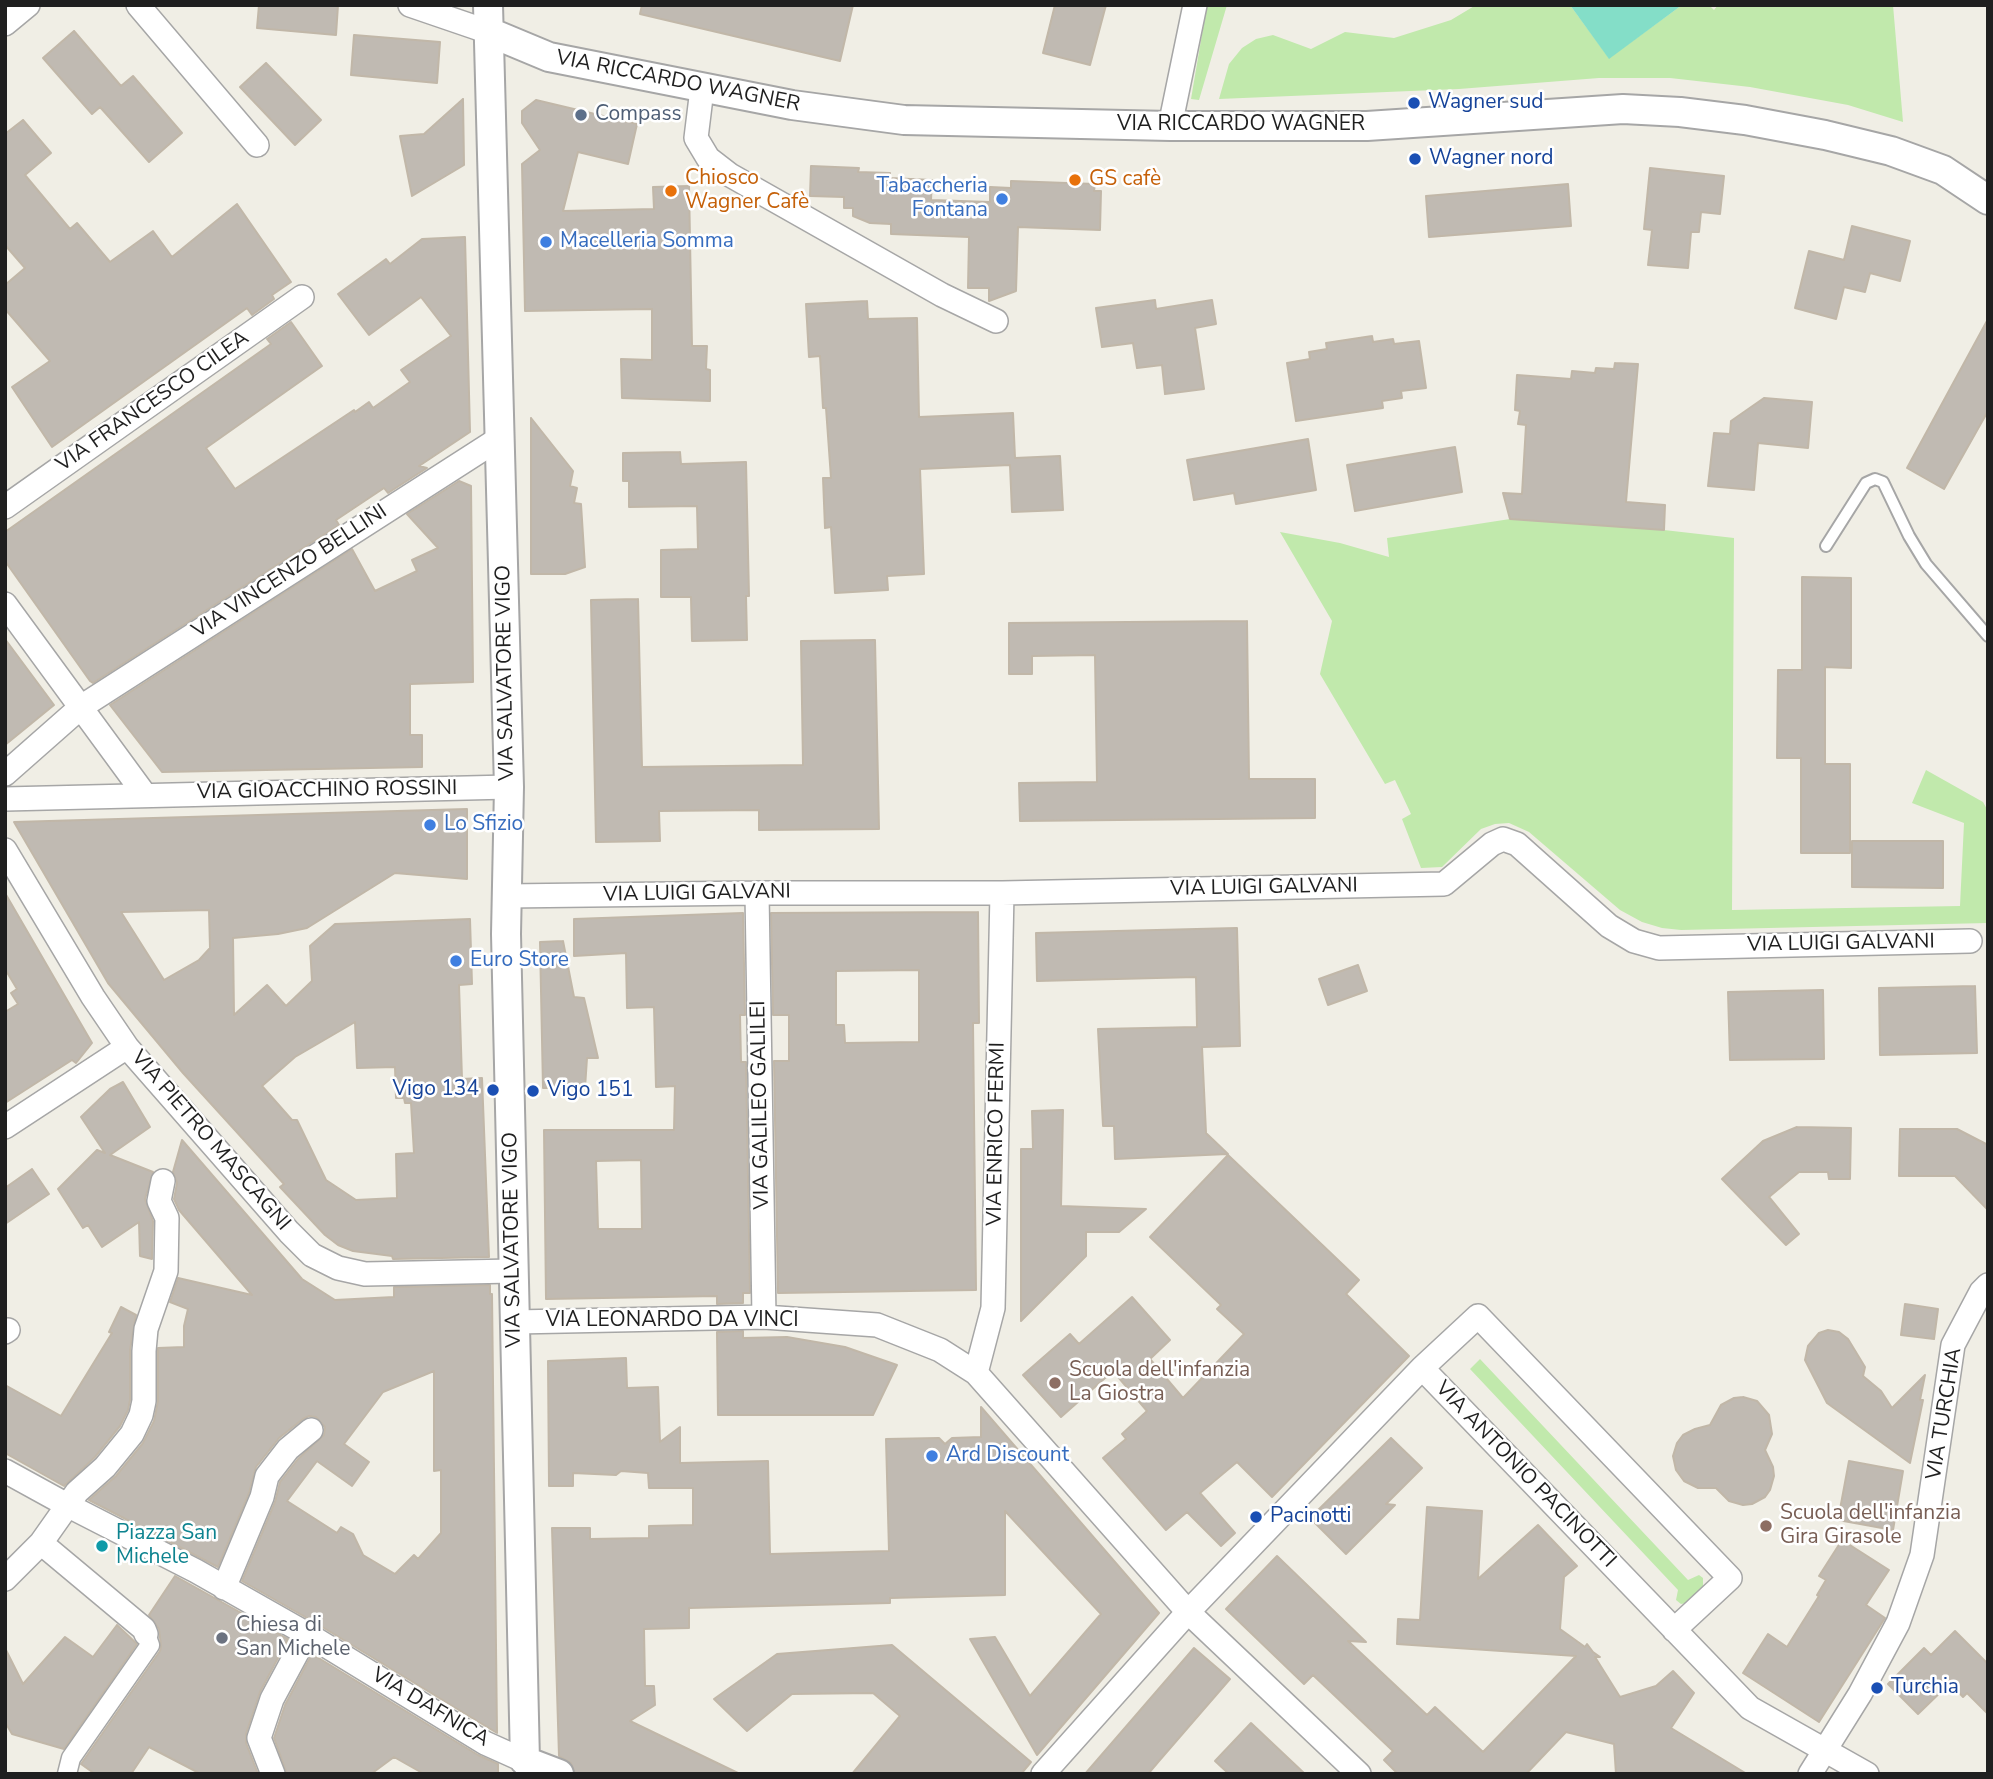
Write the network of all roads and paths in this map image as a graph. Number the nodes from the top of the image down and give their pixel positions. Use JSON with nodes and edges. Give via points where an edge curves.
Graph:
{"nodes":[{"id":1,"x":28,"y":5,"type":"edge"},
{"id":2,"x":138,"y":5,"type":"edge"},
{"id":3,"x":410,"y":5,"type":"edge"},
{"id":4,"x":1195,"y":5,"type":"edge"},
{"id":5,"x":489,"y":19,"type":"edge"},
{"id":6,"x":5,"y":24,"type":"edge"},
{"id":7,"x":702,"y":89,"type":"junction"},
{"id":8,"x":1170,"y":126,"type":"junction"},
{"id":9,"x":257,"y":145,"type":"dead end"},
{"id":10,"x":1988,"y":200,"type":"edge"},
{"id":11,"x":302,"y":297,"type":"dead end"},
{"id":12,"x":996,"y":321,"type":"dead end"},
{"id":13,"x":500,"y":438,"type":"junction"},
{"id":14,"x":5,"y":507,"type":"edge"},
{"id":15,"x":1826,"y":546,"type":"dead end"},
{"id":16,"x":5,"y":604,"type":"edge"},
{"id":17,"x":1988,"y":636,"type":"edge"},
{"id":18,"x":81,"y":707,"type":"junction"},
{"id":19,"x":5,"y":774,"type":"edge"},
{"id":20,"x":509,"y":787,"type":"junction"},
{"id":21,"x":145,"y":795,"type":"junction"},
{"id":22,"x":5,"y":799,"type":"edge"},
{"id":23,"x":5,"y":850,"type":"edge"},
{"id":24,"x":758,"y":893,"type":"junction"},
{"id":25,"x":1002,"y":893,"type":"junction"},
{"id":26,"x":506,"y":896,"type":"junction"},
{"id":27,"x":1970,"y":941,"type":"dead end"},
{"id":28,"x":127,"y":1047,"type":"junction"},
{"id":29,"x":5,"y":1127,"type":"edge"},
{"id":30,"x":163,"y":1181,"type":"dead end"},
{"id":31,"x":513,"y":1271,"type":"junction"},
{"id":32,"x":1988,"y":1285,"type":"edge"},
{"id":33,"x":764,"y":1317,"type":"junction"},
{"id":34,"x":515,"y":1322,"type":"junction"},
{"id":35,"x":1422,"y":1368,"type":"junction"},
{"id":36,"x":976,"y":1373,"type":"junction"},
{"id":37,"x":311,"y":1430,"type":"dead end"},
{"id":38,"x":5,"y":1471,"type":"edge"},
{"id":39,"x":72,"y":1499,"type":"junction"},
{"id":40,"x":38,"y":1547,"type":"junction"},
{"id":41,"x":5,"y":1579,"type":"edge"},
{"id":42,"x":224,"y":1588,"type":"junction"},
{"id":43,"x":1188,"y":1612,"type":"junction"},
{"id":44,"x":1674,"y":1630,"type":"junction"},
{"id":45,"x":146,"y":1634,"type":"joint"},
{"id":46,"x":307,"y":1634,"type":"junction"},
{"id":47,"x":1825,"y":1751,"type":"junction"},
{"id":48,"x":526,"y":1761,"type":"junction"},
{"id":49,"x":67,"y":1774,"type":"edge"},
{"id":50,"x":273,"y":1774,"type":"edge"},
{"id":51,"x":559,"y":1774,"type":"edge"},
{"id":52,"x":1043,"y":1774,"type":"edge"},
{"id":53,"x":1359,"y":1774,"type":"edge"},
{"id":54,"x":1810,"y":1774,"type":"edge"},
{"id":55,"x":1867,"y":1774,"type":"edge"}],
"edges":[{"from":1,"to":6,"type":"street"},
{"from":2,"to":9,"type":"street"},
{"from":3,"to":5,"type":"street"},
{"from":4,"to":8,"type":"street"},
{"from":5,"to":7,"type":"street","name":"VIA RICCARDO WAGNER","via":[[549,57]]},
{"from":5,"to":13,"type":"street","name":"VIA SALVATORE VIGO"},
{"from":7,"to":8,"type":"street","name":"VIA RICCARDO WAGNER","via":[[904,121]]},
{"from":7,"to":12,"type":"street","via":[[696,138],[708,158],[730,175],[942,295]]},
{"from":8,"to":10,"type":"street","name":"VIA RICCARDO WAGNER","via":[[1367,126],[1623,109],[1680,111],[1891,151],[1943,170]]},
{"from":11,"to":14,"type":"street","name":"VIA FRANCESCO CILEA"},
{"from":13,"to":18,"type":"street","name":"VIA VINCENZO BELLINI"},
{"from":13,"to":20,"type":"street","name":"VIA SALVATORE VIGO"},
{"from":15,"to":17,"type":"lane","via":[[1866,483],[1884,482],[1926,564]]},
{"from":16,"to":18,"type":"street"},
{"from":18,"to":19,"type":"street","name":"VIA VINCENZO BELLINI"},
{"from":18,"to":21,"type":"street"},
{"from":20,"to":21,"type":"street","name":"VIA GIOACCHINO ROSSINI"},
{"from":20,"to":26,"type":"street","name":"VIA SALVATORE VIGO"},
{"from":21,"to":22,"type":"street","name":"VIA GIOACCHINO ROSSINI"},
{"from":23,"to":28,"type":"street","name":"VIA PIETRO MASCAGNI"},
{"from":24,"to":25,"type":"street","name":"VIA LUIGI GALVANI"},
{"from":24,"to":26,"type":"street","name":"VIA LUIGI GALVANI"},
{"from":24,"to":33,"type":"street","name":"VIA GALILEO GALILEI"},
{"from":25,"to":27,"type":"street","name":"VIA LUIGI GALVANI","via":[[1444,884],[1503,839],[1517,844],[1609,926],[1634,941],[1659,948]]},
{"from":25,"to":36,"type":"street","name":"VIA ENRICO FERMI","via":[[993,1308]]},
{"from":26,"to":31,"type":"street","name":"VIA SALVATORE VIGO"},
{"from":28,"to":29,"type":"street"},
{"from":28,"to":31,"type":"street","name":"VIA PIETRO MASCAGNI","via":[[312,1255],[365,1274]]},
{"from":30,"to":39,"type":"street","via":[[159,1200],[167,1218],[166,1271],[146,1329],[141,1415],[105,1467]]},
{"from":31,"to":34,"type":"street","name":"VIA SALVATORE VIGO"},
{"from":32,"to":47,"type":"street","name":"VIA TURCHIA","via":[[1953,1345],[1922,1555],[1898,1623]]},
{"from":33,"to":34,"type":"street","name":"VIA LEONARDO DA VINCI"},
{"from":33,"to":36,"type":"street","name":"VIA LEONARDO DA VINCI","via":[[877,1325],[940,1350]]},
{"from":34,"to":48,"type":"street","name":"VIA SALVATORE VIGO"},
{"from":35,"to":43,"type":"street","name":"VIA ANTONIO PACINOTTI"},
{"from":35,"to":44,"type":"street","name":"VIA ANTONIO PACINOTTI"},
{"from":35,"to":44,"type":"street","via":[[1478,1315],[1730,1578]]},
{"from":36,"to":43,"type":"street","name":"VIA LEONARDO DA VINCI"},
{"from":37,"to":42,"type":"street","via":[[267,1476]]},
{"from":38,"to":39,"type":"street","name":"VIA DAFNICA"},
{"from":39,"to":40,"type":"street"},
{"from":39,"to":42,"type":"street","name":"VIA DAFNICA"},
{"from":40,"to":41,"type":"street"},
{"from":40,"to":45,"type":"street"},
{"from":42,"to":46,"type":"street","name":"VIA DAFNICA"},
{"from":43,"to":52,"type":"street","name":"VIA ANTONIO PACINOTTI"},
{"from":43,"to":53,"type":"street","name":"VIA LEONARDO DA VINCI"},
{"from":44,"to":47,"type":"street","name":"VIA ANTONIO PACINOTTI","via":[[1750,1709]]},
{"from":45,"to":49,"type":"street","via":[[150,1645],[71,1758]]},
{"from":46,"to":48,"type":"street","name":"VIA DAFNICA","via":[[485,1743]]},
{"from":46,"to":50,"type":"street","via":[[272,1699],[259,1738]]},
{"from":47,"to":54,"type":"street","name":"VIA TURCHIA"},
{"from":47,"to":55,"type":"street","name":"VIA ANTONIO PACINOTTI"},
{"from":48,"to":51,"type":"street","name":"VIA DAFNICA"}]}
